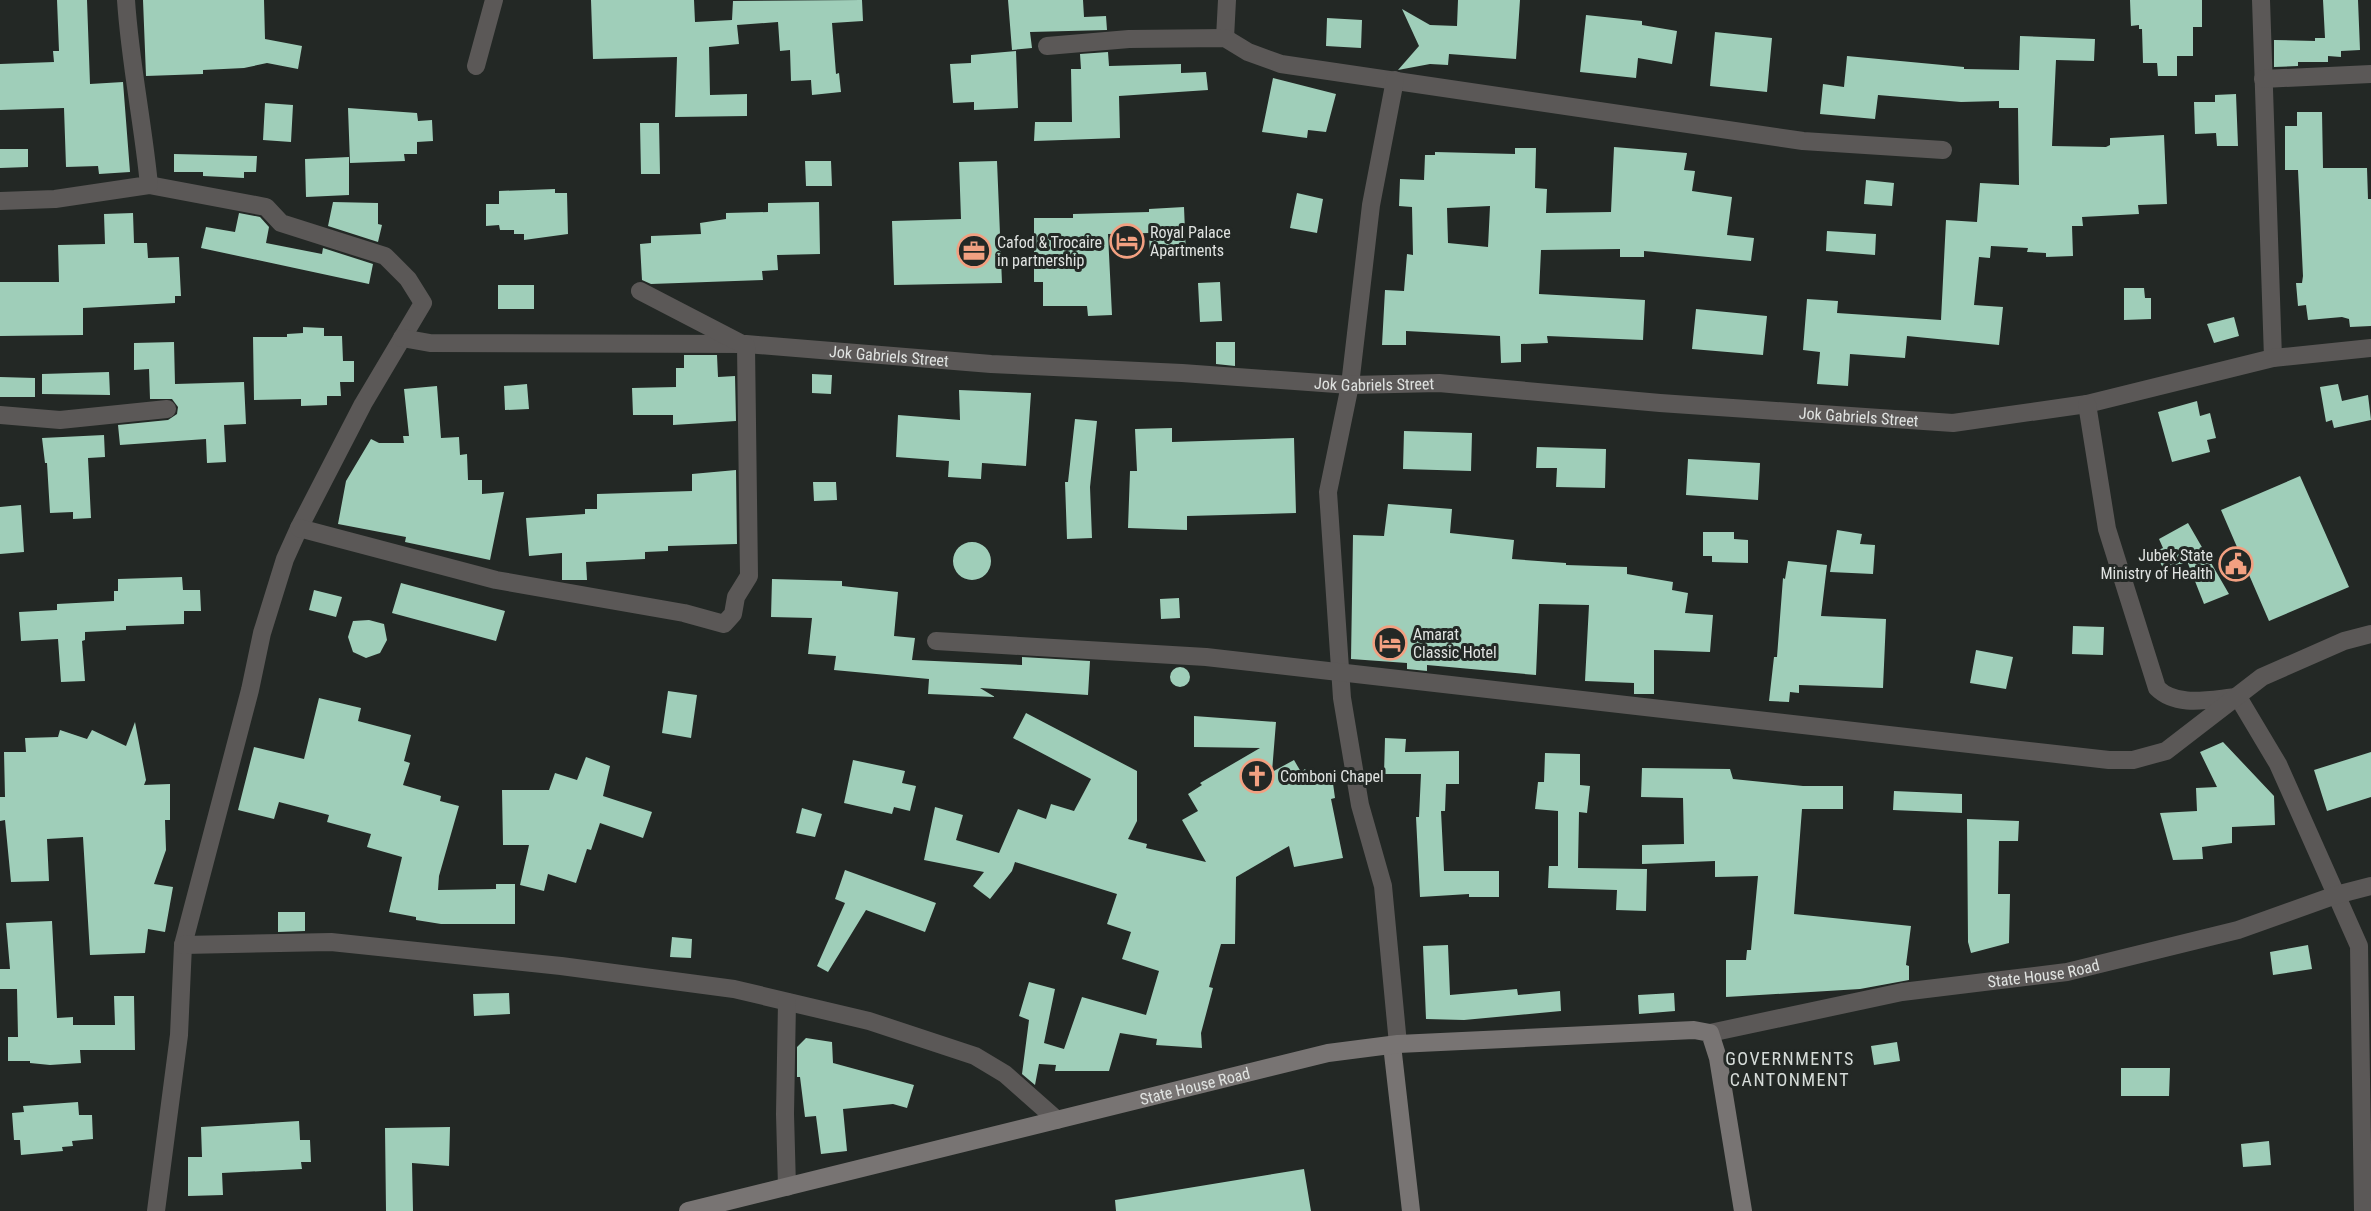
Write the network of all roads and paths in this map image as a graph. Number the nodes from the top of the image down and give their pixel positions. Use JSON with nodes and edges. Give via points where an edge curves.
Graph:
{"nodes":[{"id":1,"x":126,"y":0,"type":"edge"},
{"id":2,"x":494,"y":0,"type":"edge"},
{"id":3,"x":1227,"y":0,"type":"edge"},
{"id":4,"x":2261,"y":0,"type":"edge"},
{"id":5,"x":1225,"y":38,"type":"junction"},
{"id":6,"x":1047,"y":46,"type":"dead end"},
{"id":7,"x":476,"y":66,"type":"dead end"},
{"id":8,"x":2371,"y":74,"type":"edge"},
{"id":9,"x":2263,"y":79,"type":"junction"},
{"id":10,"x":1395,"y":80,"type":"junction"},
{"id":11,"x":1943,"y":150,"type":"dead end"},
{"id":12,"x":149,"y":184,"type":"junction"},
{"id":13,"x":0,"y":201,"type":"edge"},
{"id":14,"x":640,"y":291,"type":"dead end"},
{"id":15,"x":402,"y":338,"type":"junction"},
{"id":16,"x":2371,"y":348,"type":"edge"},
{"id":17,"x":2273,"y":358,"type":"junction"},
{"id":18,"x":1350,"y":385,"type":"junction"},
{"id":19,"x":2087,"y":404,"type":"junction"},
{"id":20,"x":167,"y":409,"type":"dead end"},
{"id":21,"x":0,"y":415,"type":"edge"},
{"id":22,"x":299,"y":528,"type":"junction"},
{"id":23,"x":2371,"y":634,"type":"edge"},
{"id":24,"x":936,"y":641,"type":"dead end"},
{"id":25,"x":1341,"y":672,"type":"junction"},
{"id":26,"x":2238,"y":697,"type":"junction"},
{"id":27,"x":2371,"y":886,"type":"edge"},
{"id":28,"x":2336,"y":895,"type":"junction"},
{"id":29,"x":183,"y":945,"type":"junction"},
{"id":30,"x":788,"y":1002,"type":"junction"},
{"id":31,"x":1710,"y":1033,"type":"junction"},
{"id":32,"x":1395,"y":1045,"type":"junction"},
{"id":33,"x":1057,"y":1120,"type":"junction"},
{"id":34,"x":787,"y":1187,"type":"junction"},
{"id":35,"x":156,"y":1211,"type":"edge"},
{"id":36,"x":688,"y":1211,"type":"edge"},
{"id":37,"x":1412,"y":1211,"type":"edge"},
{"id":38,"x":1743,"y":1211,"type":"edge"},
{"id":39,"x":2363,"y":1211,"type":"edge"}],
"edges":[{"from":1,"to":12,"type":"street"},
{"from":2,"to":7,"type":"street"},
{"from":3,"to":5,"type":"street"},
{"from":4,"to":9,"type":"street"},
{"from":5,"to":6,"type":"street","via":[[1129,39]]},
{"from":5,"to":10,"type":"street","via":[[1248,52],[1281,64]]},
{"from":8,"to":9,"type":"street"},
{"from":9,"to":17,"type":"street"},
{"from":10,"to":11,"type":"street","via":[[1803,141]]},
{"from":10,"to":18,"type":"street","via":[[1371,205]]},
{"from":12,"to":13,"type":"street","via":[[55,200]]},
{"from":12,"to":15,"type":"street","via":[[266,207],[281,223],[385,256],[408,279],[423,303]]},
{"from":14,"to":22,"type":"street","via":[[746,346],[749,576],[724,624],[684,613],[496,580]]},
{"from":15,"to":18,"type":"street","name":"Jok Gabriels Street","via":[[430,344],[746,344],[991,364],[1182,372]]},
{"from":15,"to":22,"type":"street"},
{"from":16,"to":17,"type":"street","name":"Jok Gabriels Street"},
{"from":17,"to":19,"type":"street","name":"Jok Gabriels Street"},
{"from":18,"to":19,"type":"street","name":"Jok Gabriels Street","via":[[1439,383],[1953,423]]},
{"from":18,"to":25,"type":"street","via":[[1328,492]]},
{"from":19,"to":26,"type":"street","via":[[2107,530],[2157,688],[2167,698],[2194,701]]},
{"from":20,"to":21,"type":"street","via":[[60,420]]},
{"from":22,"to":29,"type":"street","via":[[262,633]]},
{"from":23,"to":26,"type":"street","via":[[2344,641],[2262,677],[2238,693]]},
{"from":24,"to":25,"type":"street","via":[[1206,657]]},
{"from":25,"to":26,"type":"street","via":[[2109,760],[2133,760],[2166,751]]},
{"from":25,"to":32,"type":"street","via":[[1360,805],[1383,886]]},
{"from":26,"to":28,"type":"street","via":[[2278,764]]},
{"from":27,"to":28,"type":"street","name":"State House Road"},
{"from":28,"to":31,"type":"street","name":"State House Road","via":[[2238,930],[2067,972],[1902,992]]},
{"from":28,"to":39,"type":"street","via":[[2359,945],[2361,964]]},
{"from":29,"to":30,"type":"street","via":[[332,942],[584,969],[734,989]]},
{"from":29,"to":35,"type":"street","via":[[179,1035]]},
{"from":30,"to":33,"type":"street","via":[[869,1021],[975,1056],[1005,1074]]},
{"from":30,"to":34,"type":"street","via":[[784,1103]]},
{"from":31,"to":32,"type":"main road","name":"State House Road","via":[[1694,1030]]},
{"from":31,"to":38,"type":"main road","via":[[1722,1080]]},
{"from":32,"to":33,"type":"main road","name":"State House Road","via":[[1291,1061]]},
{"from":32,"to":37,"type":"main road"},
{"from":33,"to":34,"type":"main road","name":"State House Road"},
{"from":34,"to":36,"type":"main road","name":"State House Road"}]}
